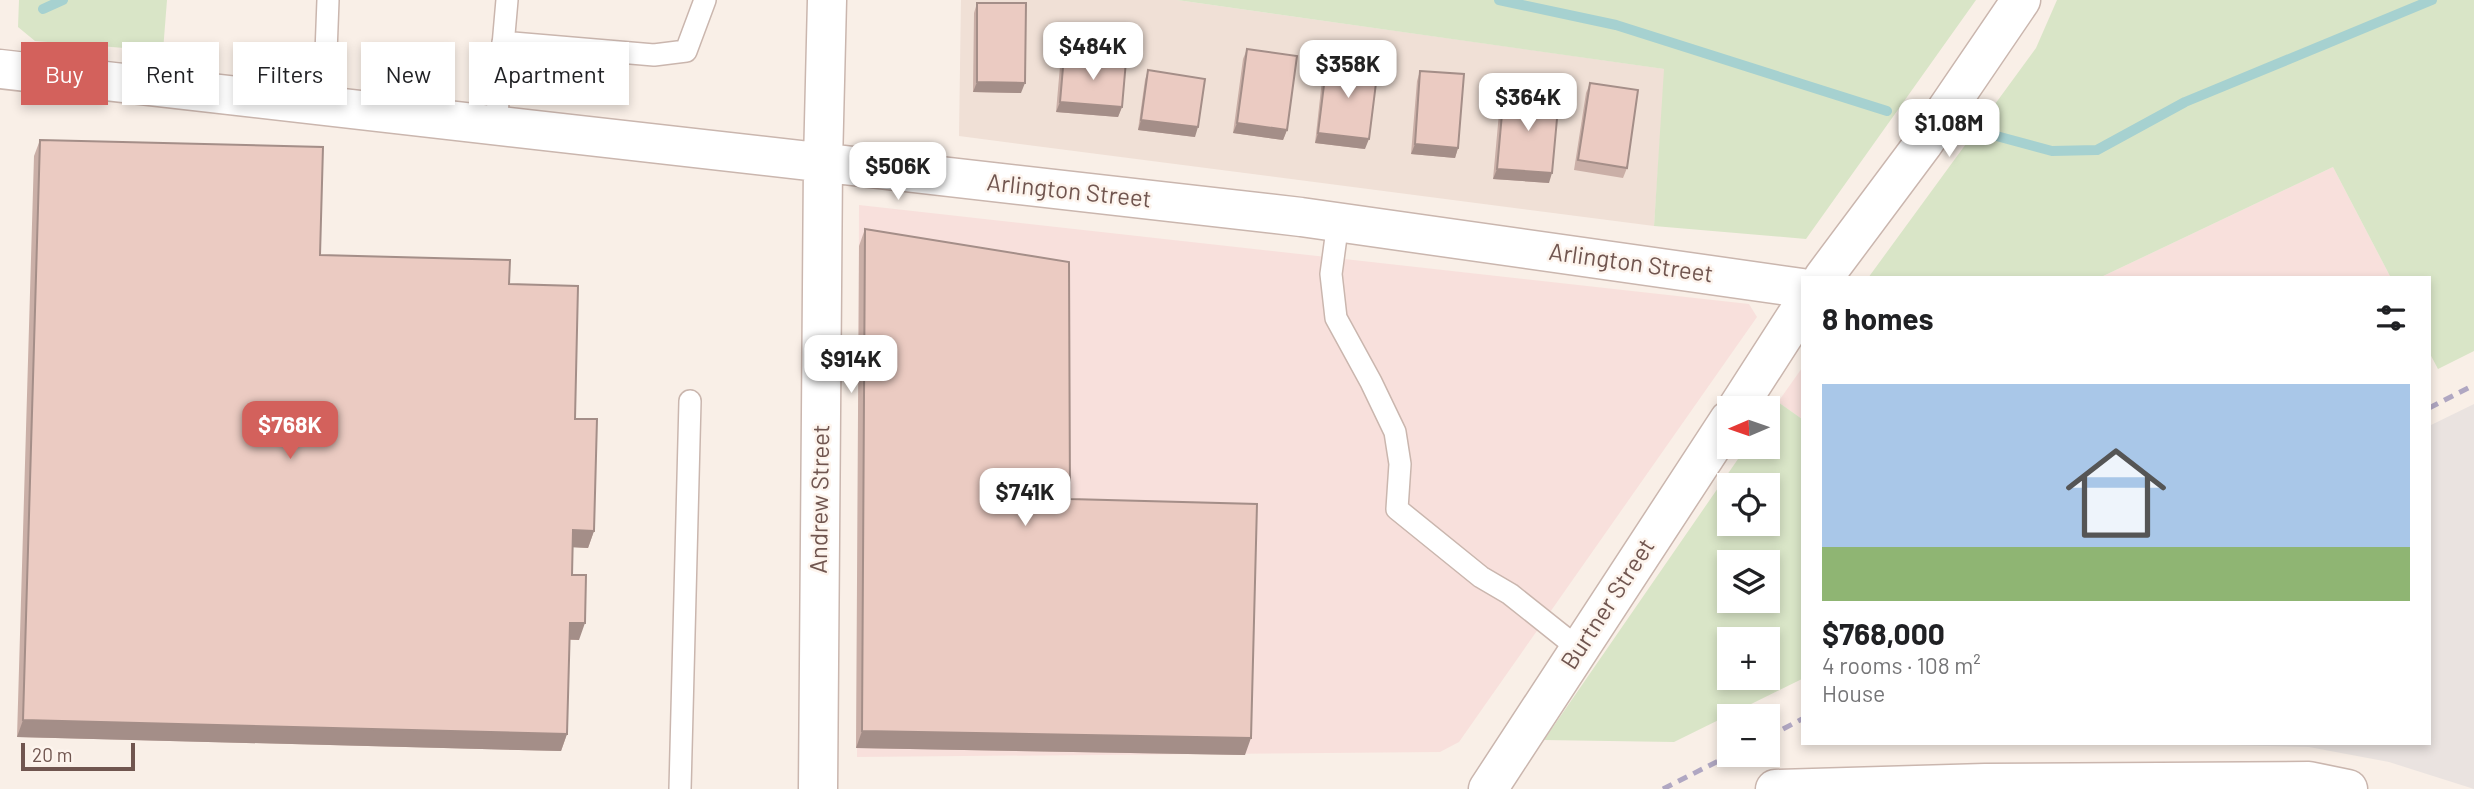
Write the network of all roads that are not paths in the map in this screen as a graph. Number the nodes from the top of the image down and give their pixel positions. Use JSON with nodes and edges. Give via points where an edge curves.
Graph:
{"nodes":[{"id":1,"x":328,"y":0,"type":"edge"},
{"id":2,"x":507,"y":0,"type":"edge"},
{"id":3,"x":705,"y":0,"type":"edge"},
{"id":4,"x":827,"y":0,"type":"edge"},
{"id":5,"x":2021,"y":0,"type":"edge"},
{"id":6,"x":503,"y":42,"type":"edge"},
{"id":7,"x":629,"y":53,"type":"edge"},
{"id":8,"x":0,"y":69,"type":"edge"},
{"id":9,"x":498,"y":105,"type":"edge"},
{"id":10,"x":324,"y":106,"type":"junction"},
{"id":11,"x":496,"y":125,"type":"junction"},
{"id":12,"x":823,"y":163,"type":"junction"},
{"id":13,"x":1338,"y":222,"type":"junction"},
{"id":14,"x":1824,"y":276,"type":"edge"},
{"id":15,"x":1801,"y":288,"type":"edge"},
{"id":16,"x":1801,"y":309,"type":"edge"},
{"id":17,"x":1745,"y":396,"type":"edge"},
{"id":18,"x":690,"y":401,"type":"dead end"},
{"id":19,"x":1717,"y":438,"type":"edge"},
{"id":20,"x":1579,"y":649,"type":"junction"},
{"id":21,"x":680,"y":789,"type":"edge"},
{"id":22,"x":818,"y":789,"type":"edge"},
{"id":23,"x":1488,"y":789,"type":"edge"},
{"id":24,"x":1775,"y":789,"type":"edge"},
{"id":25,"x":2348,"y":789,"type":"edge"}],
"edges":[{"from":1,"to":10,"type":"lane"},
{"from":2,"to":6,"type":"lane"},
{"from":3,"to":7,"type":"lane","via":[[686,51]]},
{"from":4,"to":12,"type":"street","name":"Andrew Street"},
{"from":5,"to":14,"type":"street","via":[[1923,144]]},
{"from":8,"to":10,"type":"street","name":"Arlington Street"},
{"from":9,"to":11,"type":"lane"},
{"from":10,"to":11,"type":"street","name":"Arlington Street"},
{"from":11,"to":12,"type":"street","name":"Arlington Street"},
{"from":12,"to":13,"type":"street","name":"Arlington Street"},
{"from":12,"to":22,"type":"street","name":"Andrew Street"},
{"from":13,"to":15,"type":"street","name":"Arlington Street"},
{"from":13,"to":20,"type":"lane","via":[[1331,274],[1336,318],[1395,432],[1400,464],[1397,509]]},
{"from":16,"to":17,"type":"street"},
{"from":18,"to":21,"type":"lane"},
{"from":19,"to":20,"type":"street","name":"Burtner Street"},
{"from":20,"to":23,"type":"street","name":"Burtner Street"},
{"from":24,"to":25,"type":"street","via":[[2309,781]]}]}
